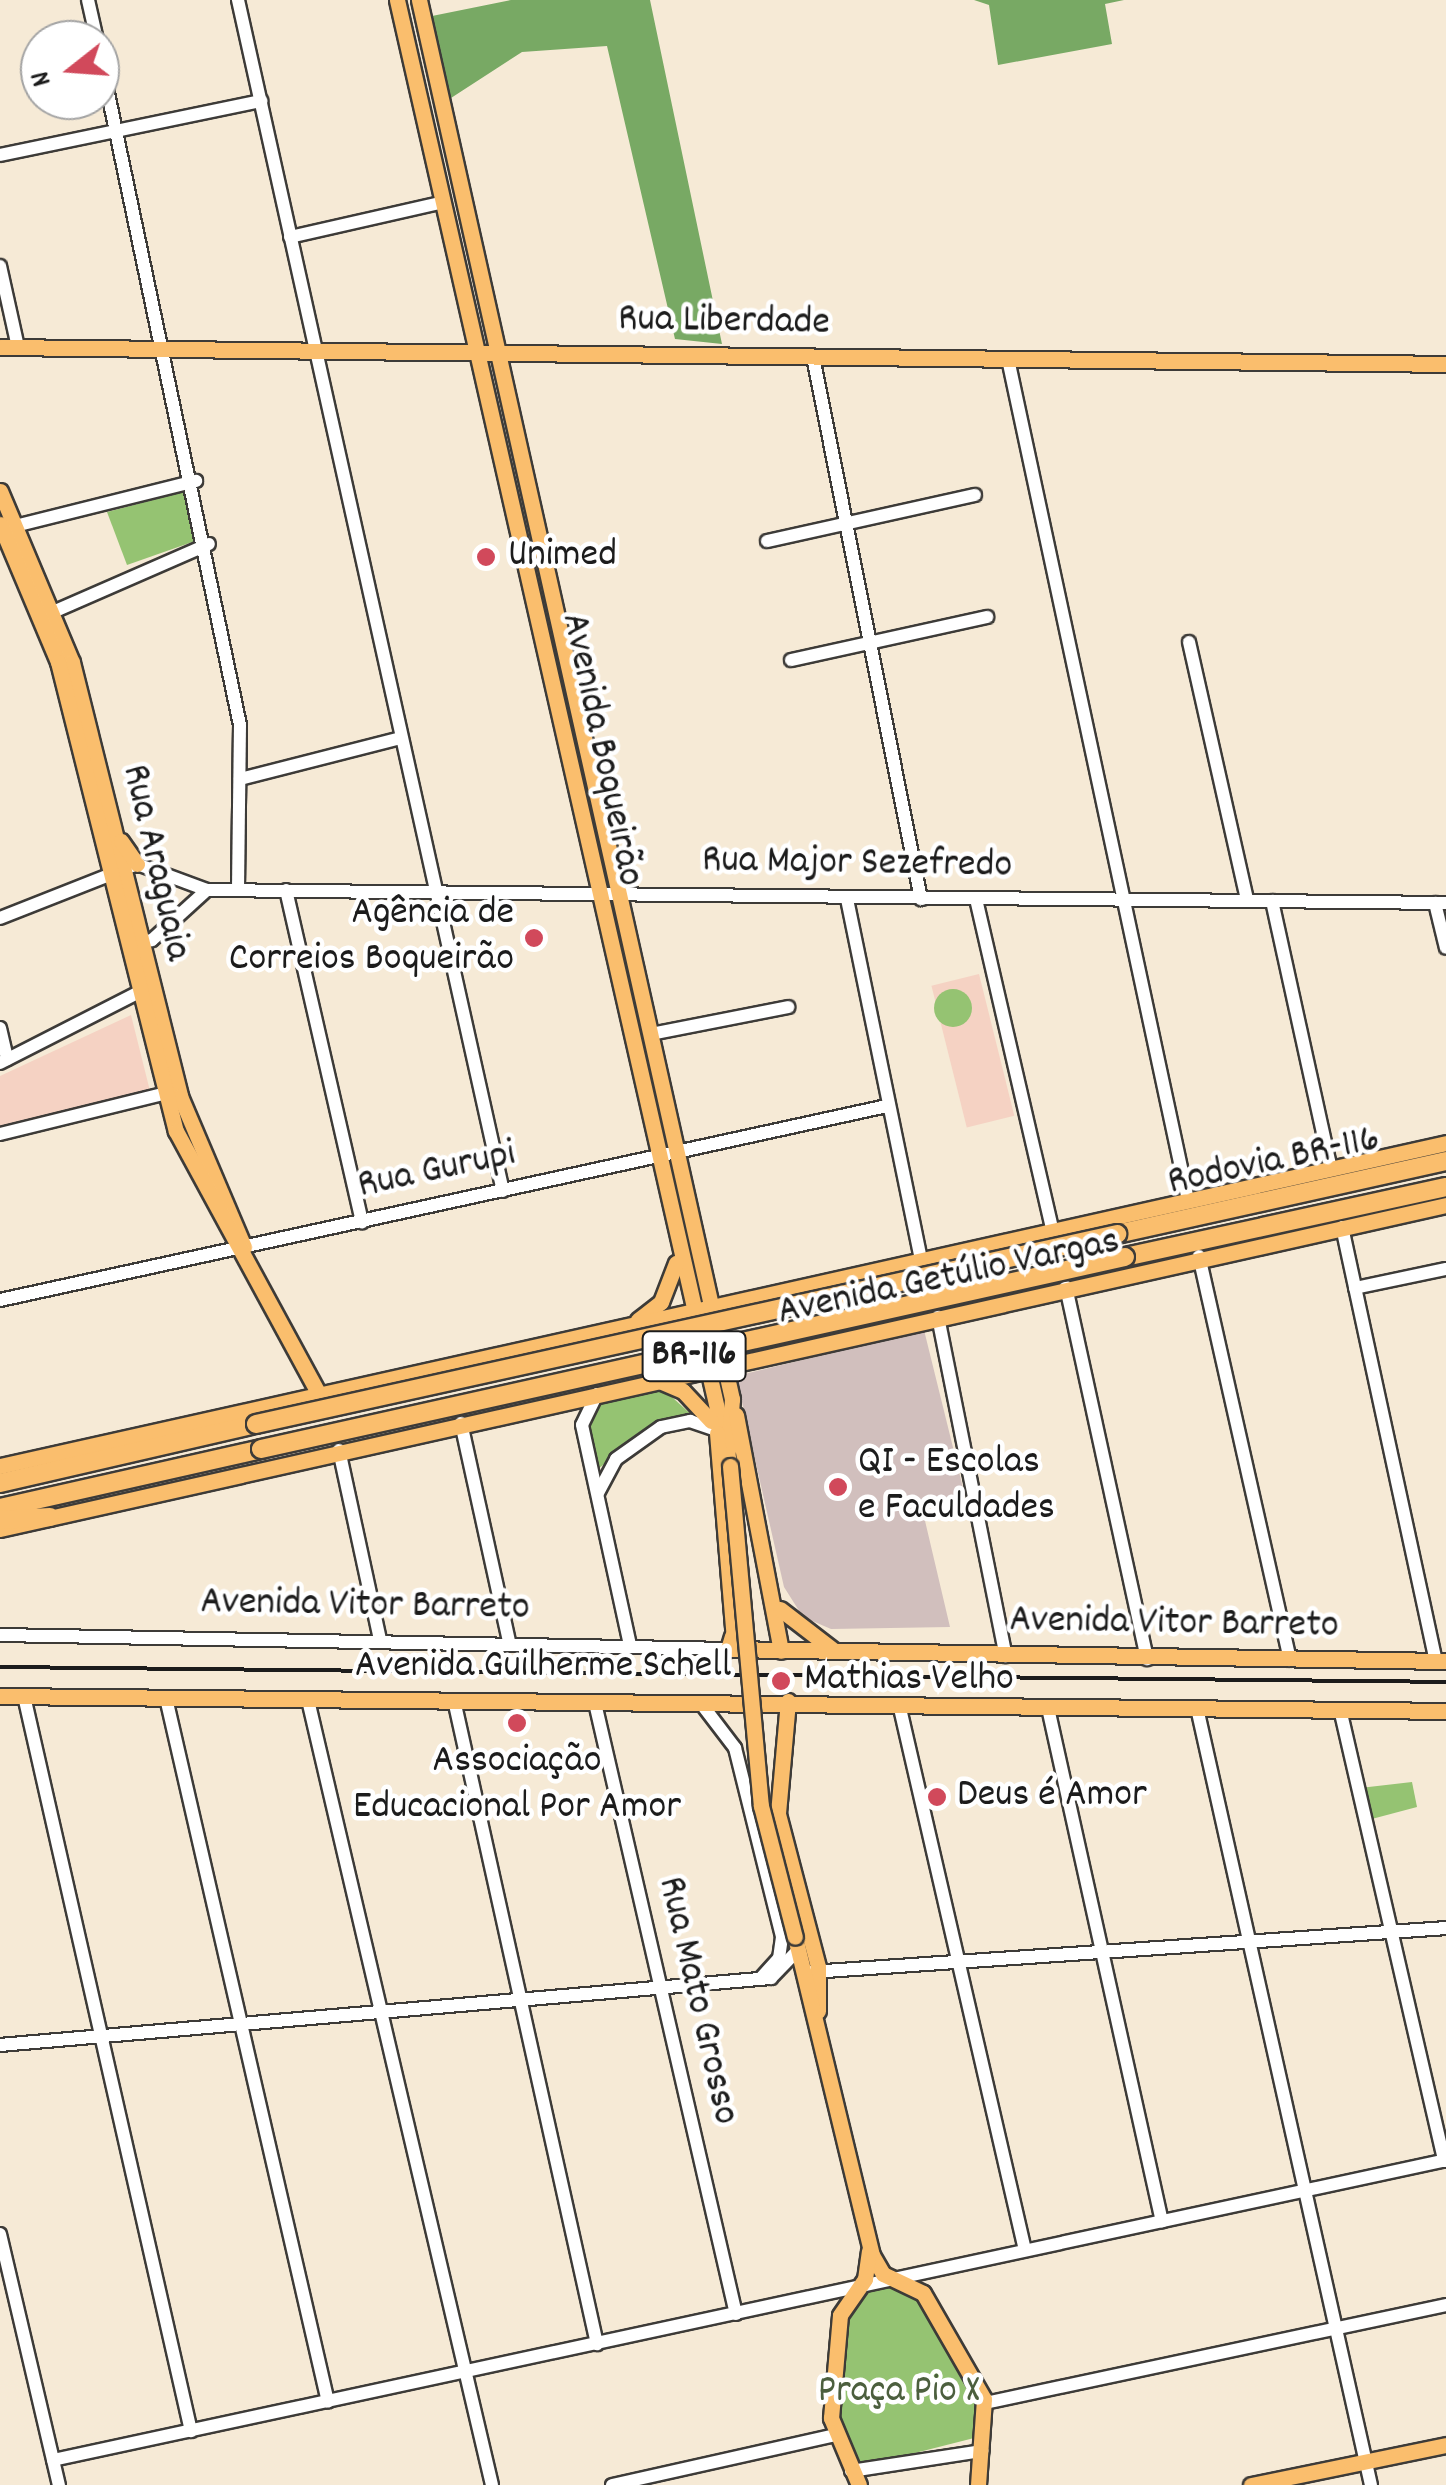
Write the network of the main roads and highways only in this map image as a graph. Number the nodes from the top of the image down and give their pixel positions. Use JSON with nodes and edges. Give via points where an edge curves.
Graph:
{"nodes":[{"id":1,"x":397,"y":0,"type":"edge"},
{"id":2,"x":419,"y":0,"type":"edge"},
{"id":3,"x":0,"y":347,"type":"edge"},
{"id":4,"x":479,"y":353,"type":"junction"},
{"id":5,"x":499,"y":353,"type":"junction"},
{"id":6,"x":1446,"y":364,"type":"edge"},
{"id":7,"x":0,"y":492,"type":"edge"},
{"id":8,"x":5,"y":527,"type":"edge"},
{"id":9,"x":124,"y":870,"type":"junction"},
{"id":10,"x":140,"y":942,"type":"junction"},
{"id":11,"x":144,"y":990,"type":"junction"},
{"id":12,"x":1446,"y":1143,"type":"edge"},
{"id":13,"x":1446,"y":1161,"type":"edge"},
{"id":14,"x":1446,"y":1187,"type":"edge"},
{"id":15,"x":1446,"y":1205,"type":"edge"},
{"id":16,"x":244,"y":1247,"type":"junction"},
{"id":17,"x":677,"y":1259,"type":"junction"},
{"id":18,"x":706,"y":1281,"type":"junction"},
{"id":19,"x":785,"y":1291,"type":"junction"},
{"id":20,"x":736,"y":1302,"type":"junction"},
{"id":21,"x":712,"y":1307,"type":"junction"},
{"id":22,"x":689,"y":1313,"type":"junction"},
{"id":23,"x":618,"y":1328,"type":"junction"},
{"id":24,"x":797,"y":1346,"type":"junction"},
{"id":25,"x":749,"y":1356,"type":"junction"},
{"id":26,"x":724,"y":1362,"type":"junction"},
{"id":27,"x":701,"y":1368,"type":"junction"},
{"id":28,"x":651,"y":1379,"type":"junction"},
{"id":29,"x":630,"y":1383,"type":"junction"},
{"id":30,"x":319,"y":1394,"type":"junction"},
{"id":31,"x":731,"y":1394,"type":"junction"},
{"id":32,"x":716,"y":1430,"type":"junction"},
{"id":33,"x":729,"y":1460,"type":"junction"},
{"id":34,"x":0,"y":1466,"type":"edge"},
{"id":35,"x":0,"y":1483,"type":"edge"},
{"id":36,"x":0,"y":1508,"type":"edge"},
{"id":37,"x":50,"y":1517,"type":"junction"},
{"id":38,"x":0,"y":1520,"type":"edge"},
{"id":39,"x":0,"y":1529,"type":"edge"},
{"id":40,"x":779,"y":1608,"type":"junction"},
{"id":41,"x":780,"y":1651,"type":"junction"},
{"id":42,"x":840,"y":1651,"type":"junction"},
{"id":43,"x":1441,"y":1661,"type":"edge"},
{"id":44,"x":0,"y":1696,"type":"edge"},
{"id":45,"x":788,"y":1701,"type":"junction"},
{"id":46,"x":1446,"y":1711,"type":"edge"},
{"id":47,"x":819,"y":2046,"type":"junction"},
{"id":48,"x":868,"y":2247,"type":"junction"},
{"id":49,"x":1446,"y":2445,"type":"edge"},
{"id":50,"x":855,"y":2478,"type":"edge"},
{"id":51,"x":978,"y":2485,"type":"edge"},
{"id":52,"x":1251,"y":2485,"type":"edge"}],
"edges":[{"from":1,"to":4,"type":"main road","name":"Avenida Boqueirão"},
{"from":2,"to":5,"type":"main road","name":"Avenida Boqueirão"},
{"from":3,"to":4,"type":"main road","name":"Rua Liberdade"},
{"from":4,"to":5,"type":"main road","name":"Rua Liberdade"},
{"from":4,"to":17,"type":"main road","name":"Avenida Boqueirão"},
{"from":5,"to":6,"type":"main road","name":"Rua Liberdade"},
{"from":5,"to":18,"type":"main road","name":"Avenida Boqueirão"},
{"from":7,"to":8,"type":"main road","name":"Rua Araguaia"},
{"from":8,"to":9,"type":"main road","name":"Rua Araguaia","via":[[58,662]]},
{"from":8,"to":9,"type":"main road","name":"Rua Araguaia","via":[[52,612]]},
{"from":9,"to":10,"type":"main road","name":"Rua Araguaia"},
{"from":10,"to":11,"type":"main road","name":"Rua Araguaia"},
{"from":10,"to":11,"type":"main road","name":"Rua Araguaia"},
{"from":11,"to":16,"type":"main road","name":"Rua Araguaia"},
{"from":11,"to":16,"type":"main road","name":"Rua Araguaia","via":[[163,1094]]},
{"from":12,"to":19,"type":"main road","name":"Avenida Getúlio Vargas"},
{"from":13,"to":35,"type":"highway","name":"Rodovia BR-116","number":"BR-116","bridge":true},
{"from":14,"to":36,"type":"highway","name":"Rodovia BR-116","number":"BR-116","bridge":true},
{"from":15,"to":24,"type":"main road","name":"Avenida Getúlio Vargas"},
{"from":16,"to":30,"type":"main road","name":"Rua Araguaia"},
{"from":17,"to":22,"type":"main road","name":"Avenida Boqueirão"},
{"from":17,"to":23,"type":"main road","via":[[657,1307]]},
{"from":18,"to":20,"type":"main road"},
{"from":18,"to":21,"type":"main road","name":"Avenida Boqueirão"},
{"from":19,"to":20,"type":"main road","name":"Avenida Getúlio Vargas"},
{"from":19,"to":24,"type":"main road","via":[[769,1319]]},
{"from":20,"to":21,"type":"main road","name":"Avenida Getúlio Vargas"},
{"from":21,"to":22,"type":"main road","name":"Avenida Getúlio Vargas"},
{"from":21,"to":26,"type":"main road","name":"Avenida Boqueirão"},
{"from":22,"to":23,"type":"main road","name":"Avenida Getúlio Vargas"},
{"from":22,"to":27,"type":"main road","name":"Avenida Boqueirão"},
{"from":23,"to":29,"type":"main road","via":[[646,1356]]},
{"from":23,"to":30,"type":"main road","name":"Avenida Getúlio Vargas"},
{"from":24,"to":25,"type":"main road","name":"Avenida Getúlio Vargas"},
{"from":25,"to":26,"type":"main road","name":"Avenida Getúlio Vargas"},
{"from":25,"to":31,"type":"main road","via":[[735,1366]]},
{"from":26,"to":27,"type":"main road","name":"Avenida Getúlio Vargas"},
{"from":26,"to":31,"type":"main road","name":"Avenida Boqueirão"},
{"from":27,"to":28,"type":"main road","name":"Avenida Getúlio Vargas"},
{"from":27,"to":32,"type":"main road","name":"Avenida Boqueirão"},
{"from":28,"to":29,"type":"main road","name":"Avenida Getúlio Vargas"},
{"from":28,"to":32,"type":"main road","via":[[683,1391]]},
{"from":29,"to":37,"type":"main road","name":"Avenida Getúlio Vargas"},
{"from":30,"to":34,"type":"main road","name":"Avenida Getúlio Vargas"},
{"from":31,"to":33,"type":"main road","name":"Avenida Boqueirão"},
{"from":31,"to":40,"type":"main road"},
{"from":32,"to":33,"type":"main road","name":"Avenida Boqueirão"},
{"from":32,"to":41,"type":"main road","name":"Avenida Vitor Barreto","via":[[732,1645]]},
{"from":33,"to":47,"type":"main road","name":"Avenida Boqueirão","bridge":true,"via":[[759,1789]]},
{"from":37,"to":38,"type":"highway"},
{"from":37,"to":39,"type":"main road","name":"Avenida Getúlio Vargas"},
{"from":40,"to":41,"type":"main road"},
{"from":40,"to":42,"type":"main road","via":[[806,1636]]},
{"from":41,"to":42,"type":"main road","name":"Avenida Vitor Barreto"},
{"from":42,"to":43,"type":"main road","name":"Avenida Vitor Barreto"},
{"from":44,"to":45,"type":"main road","name":"Avenida Guilherme Schell"},
{"from":45,"to":46,"type":"main road","name":"Avenida Guilherme Schell"},
{"from":45,"to":47,"type":"main road","via":[[778,1814],[819,1975]]},
{"from":47,"to":48,"type":"main road"},
{"from":48,"to":50,"type":"main road","via":[[862,2285],[840,2315],[832,2436]]},
{"from":48,"to":51,"type":"main road","via":[[889,2278],[923,2293],[985,2403]]},
{"from":49,"to":52,"type":"main road"}]}
